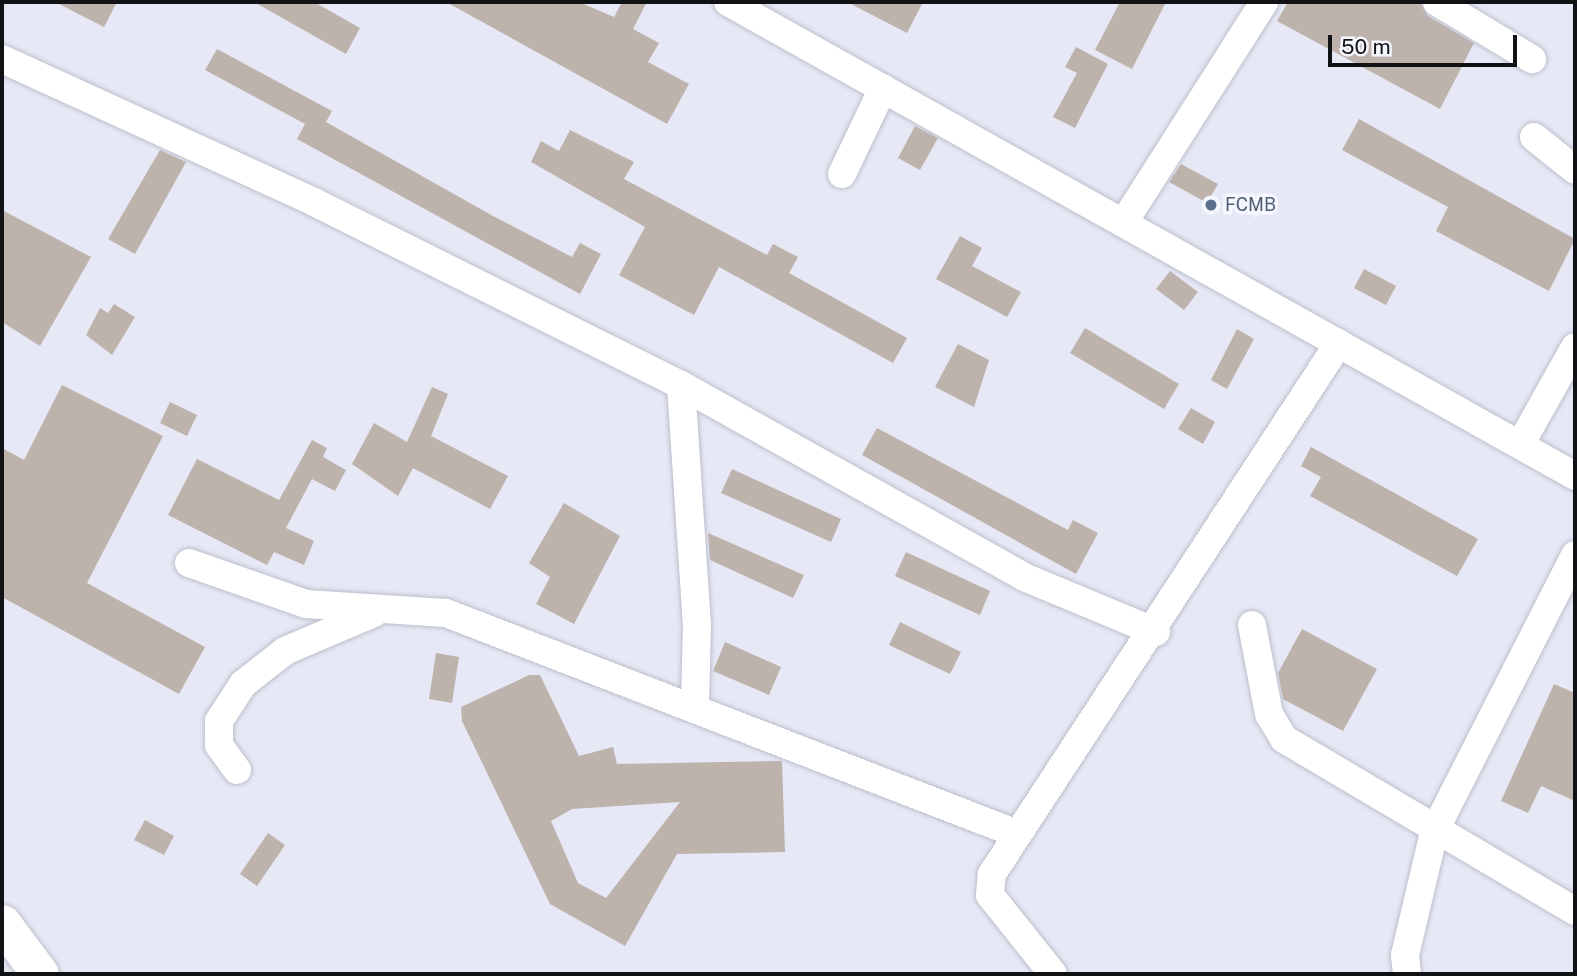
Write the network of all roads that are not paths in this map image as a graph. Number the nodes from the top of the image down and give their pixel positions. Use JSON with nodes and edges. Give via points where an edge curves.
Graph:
{"nodes":[{"id":1,"x":728,"y":2,"type":"edge"},
{"id":2,"x":1264,"y":2,"type":"edge"},
{"id":3,"x":1437,"y":2,"type":"edge"},
{"id":4,"x":2,"y":59,"type":"edge"},
{"id":5,"x":1532,"y":60,"type":"dead end"},
{"id":6,"x":883,"y":88,"type":"junction"},
{"id":7,"x":1534,"y":136,"type":"dead end"},
{"id":8,"x":1575,"y":170,"type":"edge"},
{"id":9,"x":842,"y":174,"type":"dead end"},
{"id":10,"x":1124,"y":222,"type":"junction"},
{"id":11,"x":1339,"y":343,"type":"junction"},
{"id":12,"x":1575,"y":347,"type":"edge"},
{"id":13,"x":681,"y":385,"type":"junction"},
{"id":14,"x":1520,"y":445,"type":"junction"},
{"id":15,"x":1575,"y":476,"type":"edge"},
{"id":16,"x":1575,"y":555,"type":"edge"},
{"id":17,"x":189,"y":563,"type":"dead end"},
{"id":18,"x":1565,"y":598,"type":"edge"},
{"id":19,"x":376,"y":611,"type":"junction"},
{"id":20,"x":1252,"y":625,"type":"dead end"},
{"id":21,"x":1156,"y":632,"type":"junction"},
{"id":22,"x":695,"y":706,"type":"junction"},
{"id":23,"x":237,"y":770,"type":"dead end"},
{"id":24,"x":1434,"y":832,"type":"junction"},
{"id":25,"x":1015,"y":833,"type":"junction"},
{"id":26,"x":1575,"y":911,"type":"edge"},
{"id":27,"x":2,"y":923,"type":"edge"},
{"id":28,"x":40,"y":974,"type":"edge"},
{"id":29,"x":1052,"y":974,"type":"edge"},
{"id":30,"x":1407,"y":974,"type":"edge"}],
"edges":[{"from":1,"to":6,"type":"street"},
{"from":2,"to":10,"type":"street"},
{"from":3,"to":5,"type":"street"},
{"from":4,"to":13,"type":"street","via":[[314,202]]},
{"from":6,"to":9,"type":"street"},
{"from":6,"to":10,"type":"street"},
{"from":7,"to":8,"type":"street"},
{"from":10,"to":11,"type":"street"},
{"from":11,"to":14,"type":"street"},
{"from":11,"to":21,"type":"street"},
{"from":12,"to":14,"type":"street"},
{"from":13,"to":21,"type":"street","via":[[1024,577]]},
{"from":13,"to":22,"type":"street","via":[[697,623]]},
{"from":14,"to":15,"type":"street"},
{"from":16,"to":18,"type":"street"},
{"from":17,"to":19,"type":"street","via":[[306,604]]},
{"from":18,"to":24,"type":"street"},
{"from":19,"to":22,"type":"street","via":[[446,613]]},
{"from":19,"to":23,"type":"street","via":[[285,651],[243,684],[219,721],[219,745]]},
{"from":20,"to":24,"type":"street","via":[[1269,714],[1284,739]]},
{"from":21,"to":25,"type":"street"},
{"from":22,"to":25,"type":"street"},
{"from":24,"to":26,"type":"street"},
{"from":24,"to":30,"type":"street","via":[[1405,955]]},
{"from":25,"to":29,"type":"street","via":[[992,874],[990,895]]},
{"from":27,"to":28,"type":"main road"}]}
